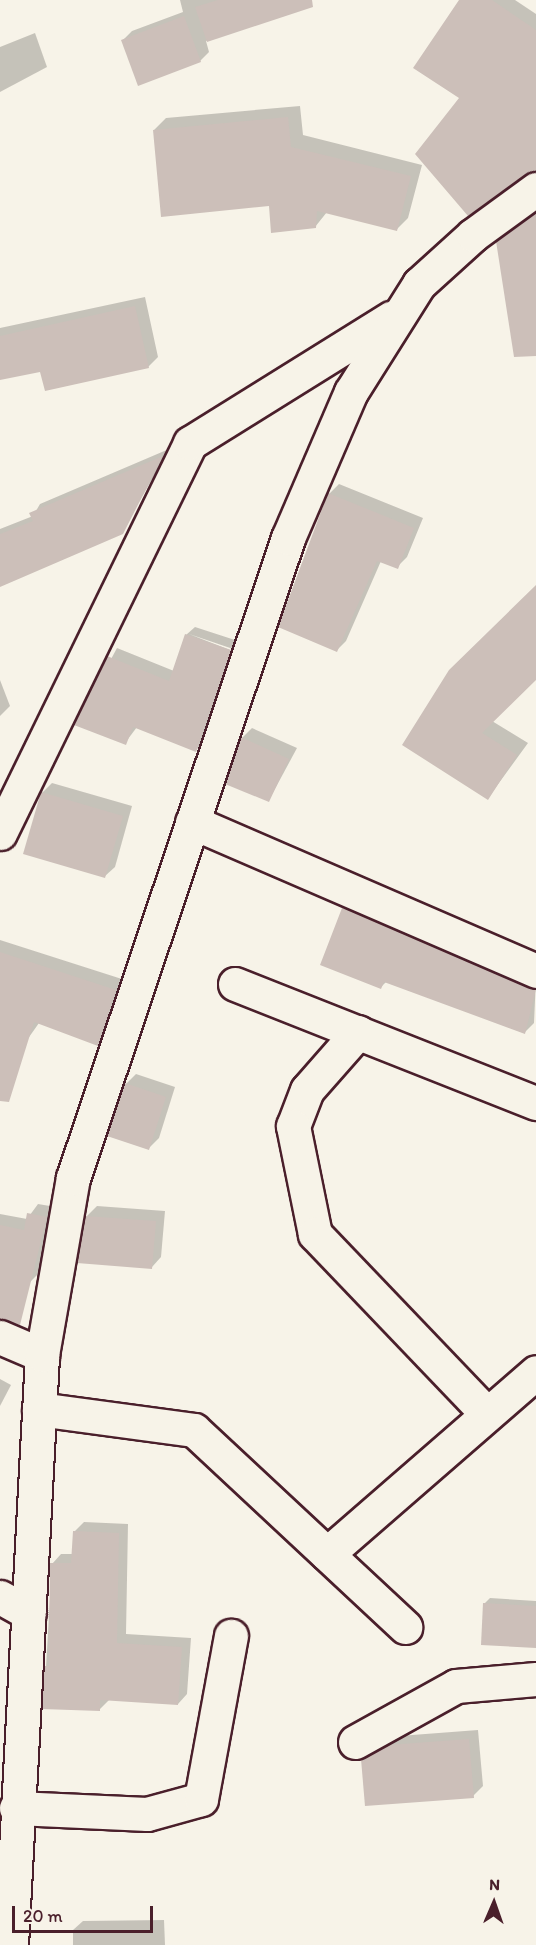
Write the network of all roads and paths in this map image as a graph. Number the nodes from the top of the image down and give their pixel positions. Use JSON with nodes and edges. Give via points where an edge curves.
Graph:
{"nodes":[{"id":1,"x":536,"y":189,"type":"edge"},
{"id":2,"x":394,"y":316,"type":"junction"},
{"id":3,"x":192,"y":822,"type":"junction"},
{"id":4,"x":0,"y":833,"type":"edge"},
{"id":5,"x":536,"y":971,"type":"edge"},
{"id":6,"x":235,"y":984,"type":"dead end"},
{"id":7,"x":358,"y":1032,"type":"junction"},
{"id":8,"x":536,"y":1103,"type":"edge"},
{"id":9,"x":0,"y":1336,"type":"edge"},
{"id":10,"x":42,"y":1355,"type":"junction"},
{"id":11,"x":536,"y":1372,"type":"edge"},
{"id":12,"x":39,"y":1408,"type":"junction"},
{"id":13,"x":486,"y":1413,"type":"junction"},
{"id":14,"x":327,"y":1554,"type":"junction"},
{"id":15,"x":0,"y":1597,"type":"edge"},
{"id":16,"x":29,"y":1613,"type":"junction"},
{"id":17,"x":405,"y":1627,"type":"dead end"},
{"id":18,"x":231,"y":1636,"type":"dead end"},
{"id":19,"x":536,"y":1678,"type":"edge"},
{"id":20,"x":355,"y":1742,"type":"dead end"},
{"id":21,"x":16,"y":1808,"type":"junction"},
{"id":22,"x":11,"y":1945,"type":"edge"}],
"edges":[{"from":1,"to":2,"type":"street","via":[[473,235],[419,284]]},
{"from":2,"to":3,"type":"street","via":[[351,392],[288,538]]},
{"from":2,"to":4,"type":"street","via":[[190,443]]},
{"from":3,"to":5,"type":"street"},
{"from":3,"to":10,"type":"street","via":[[73,1178]]},
{"from":6,"to":7,"type":"street"},
{"from":7,"to":8,"type":"street"},
{"from":7,"to":13,"type":"street","via":[[307,1090],[292,1126],[315,1234]]},
{"from":9,"to":10,"type":"street"},
{"from":10,"to":12,"type":"street"},
{"from":11,"to":13,"type":"street"},
{"from":12,"to":14,"type":"street","via":[[194,1430]]},
{"from":12,"to":16,"type":"street"},
{"from":13,"to":14,"type":"street"},
{"from":14,"to":17,"type":"street"},
{"from":15,"to":16,"type":"street"},
{"from":16,"to":21,"type":"street"},
{"from":18,"to":21,"type":"street","via":[[201,1799],[147,1814]]},
{"from":19,"to":20,"type":"street","via":[[456,1686]]},
{"from":21,"to":22,"type":"street"}]}
